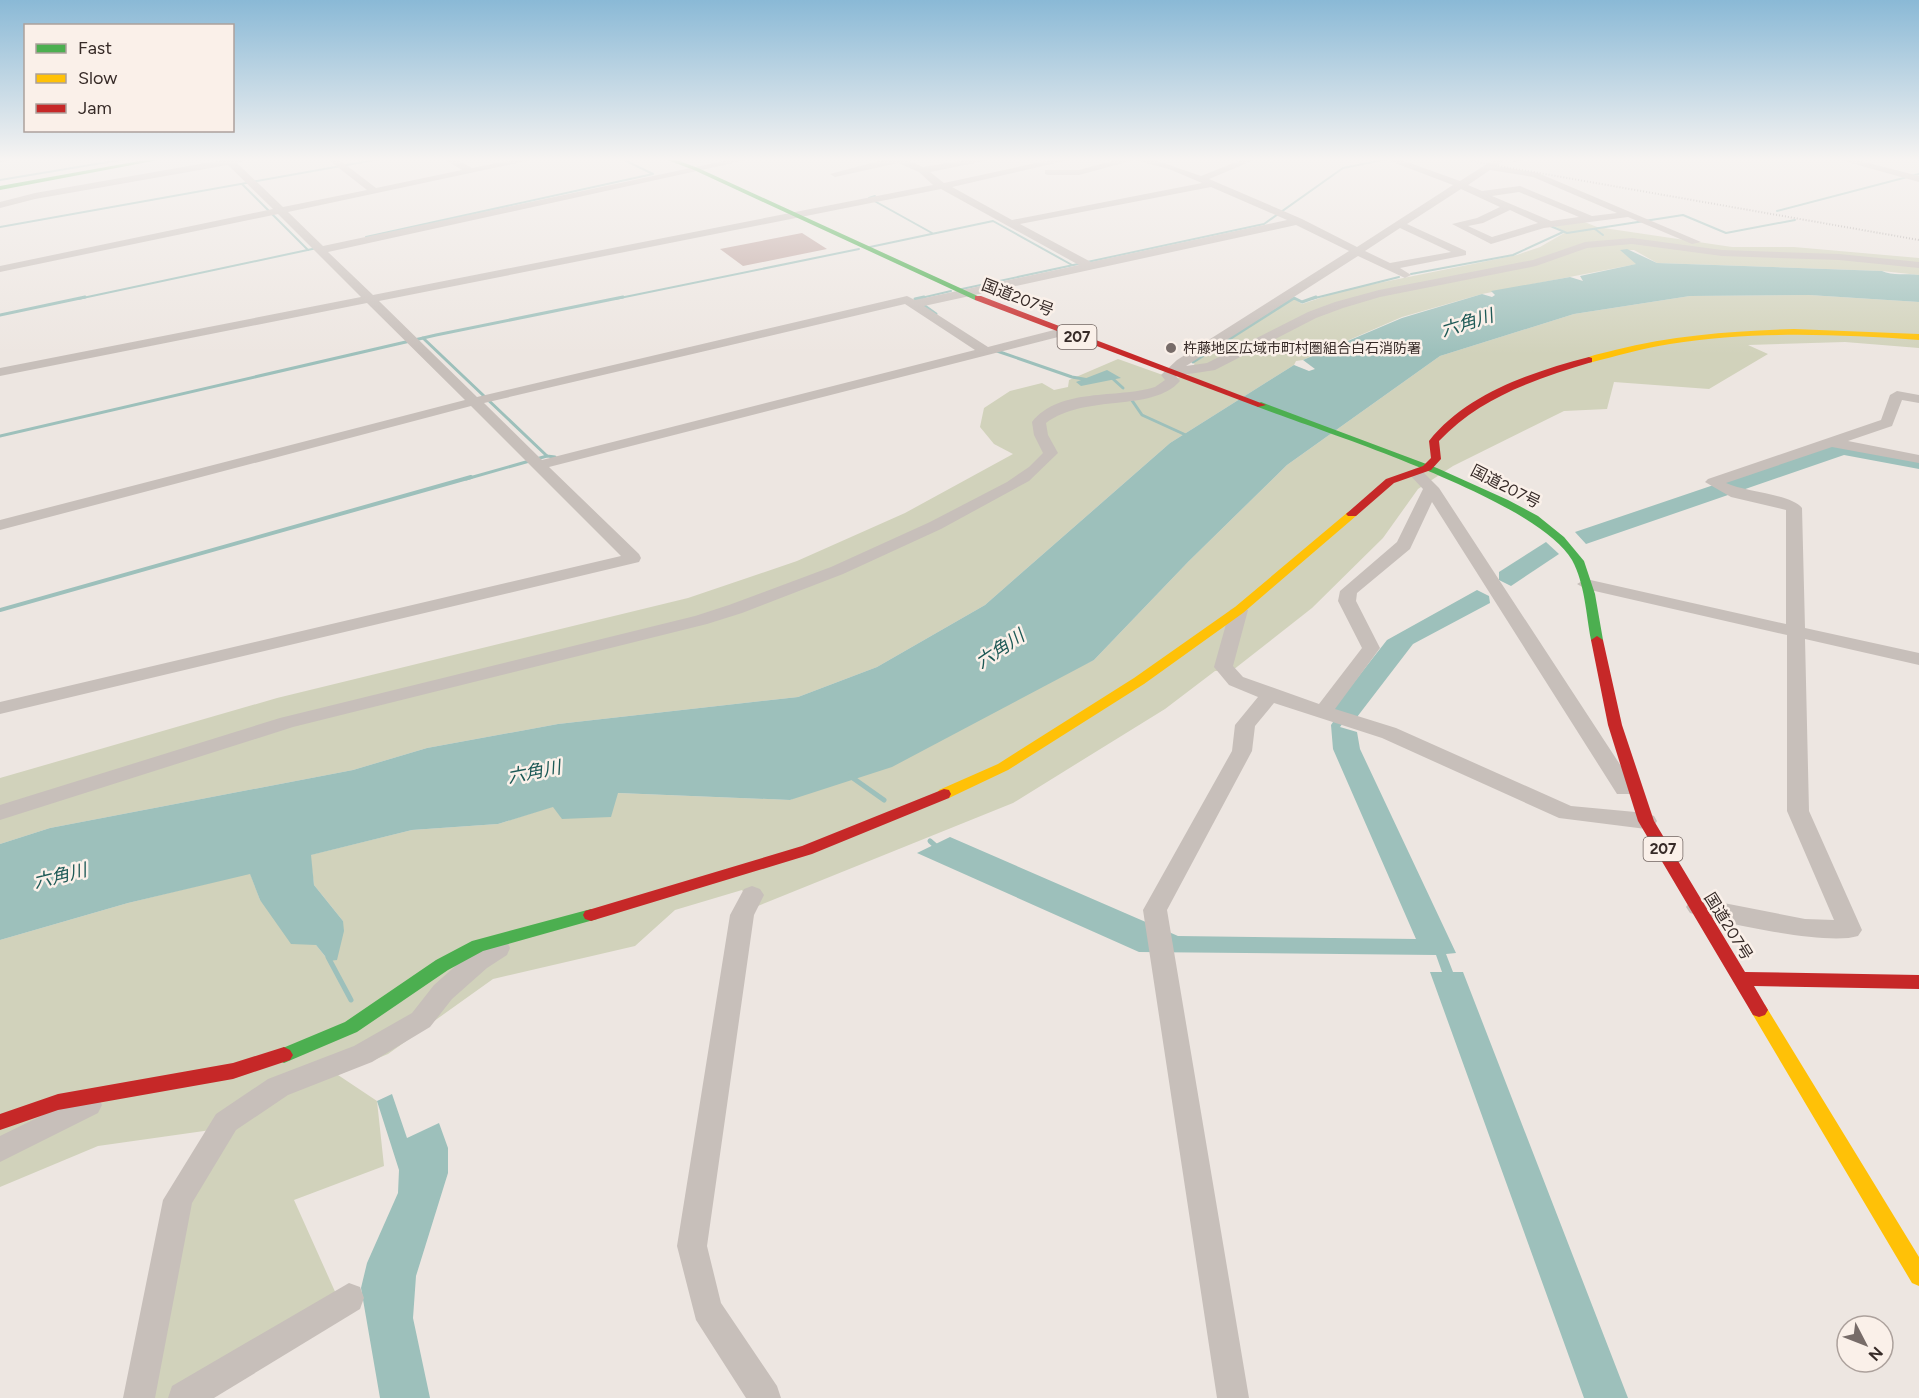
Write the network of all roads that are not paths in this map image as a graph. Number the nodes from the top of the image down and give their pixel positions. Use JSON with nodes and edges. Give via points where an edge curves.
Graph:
{"nodes":[{"id":1,"x":220,"y":223,"type":"edge"},
{"id":2,"x":288,"y":223,"type":"edge"},
{"id":3,"x":436,"y":223,"type":"edge"},
{"id":4,"x":751,"y":223,"type":"edge"},
{"id":5,"x":809,"y":223,"type":"edge"},
{"id":6,"x":1011,"y":223,"type":"edge"},
{"id":7,"x":1287,"y":223,"type":"edge"},
{"id":8,"x":1302,"y":223,"type":"edge"},
{"id":9,"x":1463,"y":223,"type":"edge"},
{"id":10,"x":1553,"y":223,"type":"edge"},
{"id":11,"x":1654,"y":223,"type":"edge"},
{"id":12,"x":1400,"y":224,"type":"joint"},
{"id":13,"x":1546,"y":224,"type":"joint"},
{"id":14,"x":1696,"y":242,"type":"dead end"},
{"id":15,"x":319,"y":248,"type":"junction"},
{"id":16,"x":1413,"y":250,"type":"dead end"},
{"id":17,"x":1356,"y":253,"type":"junction"},
{"id":18,"x":1369,"y":259,"type":"junction"},
{"id":19,"x":1086,"y":264,"type":"junction"},
{"id":20,"x":1919,"y":264,"type":"edge"},
{"id":21,"x":1446,"y":266,"type":"dead end"},
{"id":22,"x":1386,"y":267,"type":"junction"},
{"id":23,"x":0,"y":269,"type":"edge"},
{"id":24,"x":958,"y":291,"type":"junction"},
{"id":25,"x":370,"y":299,"type":"junction"},
{"id":26,"x":917,"y":303,"type":"junction"},
{"id":27,"x":1062,"y":332,"type":"junction"},
{"id":28,"x":1919,"y":337,"type":"edge"},
{"id":29,"x":991,"y":350,"type":"junction"},
{"id":30,"x":0,"y":372,"type":"edge"},
{"id":31,"x":1172,"y":372,"type":"junction"},
{"id":32,"x":483,"y":399,"type":"junction"},
{"id":33,"x":1919,"y":399,"type":"edge"},
{"id":34,"x":1832,"y":443,"type":"junction"},
{"id":35,"x":1919,"y":459,"type":"edge"},
{"id":36,"x":537,"y":461,"type":"junction"},
{"id":37,"x":1419,"y":468,"type":"junction"},
{"id":38,"x":1431,"y":488,"type":"junction"},
{"id":39,"x":0,"y":525,"type":"edge"},
{"id":40,"x":1587,"y":584,"type":"junction"},
{"id":41,"x":1239,"y":610,"type":"junction"},
{"id":42,"x":1795,"y":630,"type":"junction"},
{"id":43,"x":1919,"y":659,"type":"edge"},
{"id":44,"x":1270,"y":695,"type":"junction"},
{"id":45,"x":0,"y":708,"type":"edge"},
{"id":46,"x":1336,"y":716,"type":"junction"},
{"id":47,"x":0,"y":813,"type":"edge"},
{"id":48,"x":1646,"y":821,"type":"junction"},
{"id":49,"x":752,"y":895,"type":"dead end"},
{"id":50,"x":1698,"y":907,"type":"junction"},
{"id":51,"x":520,"y":934,"type":"junction"},
{"id":52,"x":1742,"y":979,"type":"junction"},
{"id":53,"x":1919,"y":982,"type":"edge"},
{"id":54,"x":118,"y":1090,"type":"junction"},
{"id":55,"x":0,"y":1122,"type":"edge"},
{"id":56,"x":0,"y":1150,"type":"edge"},
{"id":57,"x":1910,"y":1248,"type":"edge"},
{"id":58,"x":1919,"y":1276,"type":"edge"},
{"id":59,"x":349,"y":1298,"type":"dead end"},
{"id":60,"x":139,"y":1398,"type":"edge"},
{"id":61,"x":184,"y":1398,"type":"edge"},
{"id":62,"x":765,"y":1398,"type":"edge"},
{"id":63,"x":1233,"y":1398,"type":"edge"}],
"edges":[{"from":1,"to":23,"type":"street"},
{"from":2,"to":15,"type":"street"},
{"from":3,"to":15,"type":"street"},
{"from":4,"to":25,"type":"street"},
{"from":5,"to":24,"type":"main road","name":"国道207号","number":"207"},
{"from":6,"to":19,"type":"street"},
{"from":7,"to":19,"type":"street"},
{"from":8,"to":17,"type":"street"},
{"from":9,"to":13,"type":"street","via":[[1457,224],[1491,241]]},
{"from":10,"to":13,"type":"street"},
{"from":11,"to":14,"type":"street"},
{"from":12,"to":17,"type":"street"},
{"from":12,"to":22,"type":"street","via":[[1462,252]]},
{"from":15,"to":25,"type":"street"},
{"from":16,"to":18,"type":"street"},
{"from":17,"to":18,"type":"street"},
{"from":17,"to":31,"type":"street"},
{"from":18,"to":22,"type":"street"},
{"from":19,"to":24,"type":"street"},
{"from":20,"to":31,"type":"street","via":[[1722,254],[1632,241],[1585,245],[1536,263],[1339,305],[1210,367]]},
{"from":21,"to":22,"type":"street","via":[[1404,275]]},
{"from":24,"to":26,"type":"street"},
{"from":24,"to":27,"type":"main road","name":"国道207号","number":"207"},
{"from":25,"to":30,"type":"street"},
{"from":25,"to":32,"type":"street"},
{"from":26,"to":29,"type":"street"},
{"from":26,"to":32,"type":"street","via":[[907,300]]},
{"from":27,"to":29,"type":"street"},
{"from":27,"to":31,"type":"main road","name":"国道207号","number":"207"},
{"from":28,"to":37,"type":"main road","via":[[1797,330],[1733,333],[1672,340],[1576,364],[1526,381],[1472,407],[1439,434],[1434,441],[1436,459]]},
{"from":29,"to":36,"type":"street"},
{"from":31,"to":37,"type":"main road","name":"国道207号","number":"207"},
{"from":31,"to":47,"type":"street","via":[[1168,375],[1173,381],[1153,392],[1076,402],[1047,414],[1039,422],[1051,453],[1042,465],[948,519],[790,590],[690,623],[287,722]]},
{"from":32,"to":36,"type":"street"},
{"from":32,"to":39,"type":"street"},
{"from":33,"to":34,"type":"street","via":[[1897,395],[1887,423]]},
{"from":34,"to":35,"type":"street"},
{"from":34,"to":42,"type":"street","via":[[1713,482],[1737,494],[1794,508]]},
{"from":36,"to":45,"type":"street","via":[[633,558]]},
{"from":37,"to":38,"type":"street"},
{"from":37,"to":40,"type":"main road","name":"国道207号","number":"207","via":[[1490,494],[1549,528],[1574,554]]},
{"from":37,"to":41,"type":"main road","via":[[1390,481]]},
{"from":38,"to":46,"type":"street","via":[[1404,545],[1349,591],[1347,601],[1371,648]]},
{"from":38,"to":48,"type":"street"},
{"from":40,"to":42,"type":"street"},
{"from":40,"to":48,"type":"main road","name":"国道207号","number":"207","via":[[1616,725]]},
{"from":41,"to":44,"type":"street","via":[[1223,667],[1236,681]]},
{"from":41,"to":51,"type":"main road","via":[[1139,681],[1003,767],[918,806],[807,850]]},
{"from":42,"to":43,"type":"street"},
{"from":42,"to":50,"type":"street","via":[[1798,811],[1850,930],[1805,928]]},
{"from":44,"to":46,"type":"street"},
{"from":44,"to":63,"type":"street","via":[[1245,725],[1242,751],[1155,910]]},
{"from":46,"to":48,"type":"street","via":[[1389,733],[1567,813]]},
{"from":48,"to":50,"type":"main road","name":"国道207号","number":"207"},
{"from":49,"to":62,"type":"street","via":[[742,915],[692,1246],[707,1309]]},
{"from":50,"to":52,"type":"main road","name":"国道207号","number":"207"},
{"from":51,"to":54,"type":"main road","via":[[478,946],[442,965],[351,1027],[303,1049],[233,1071]]},
{"from":51,"to":60,"type":"street","via":[[469,969],[443,992],[421,1020],[363,1054],[278,1087],[226,1122],[178,1200]]},
{"from":52,"to":53,"type":"main road"},
{"from":52,"to":57,"type":"main road","name":"国道207号","number":"207"},
{"from":54,"to":55,"type":"main road","via":[[58,1102]]},
{"from":54,"to":56,"type":"street"},
{"from":57,"to":58,"type":"main road","name":"国道207号","number":"207"},
{"from":59,"to":61,"type":"street"}]}
